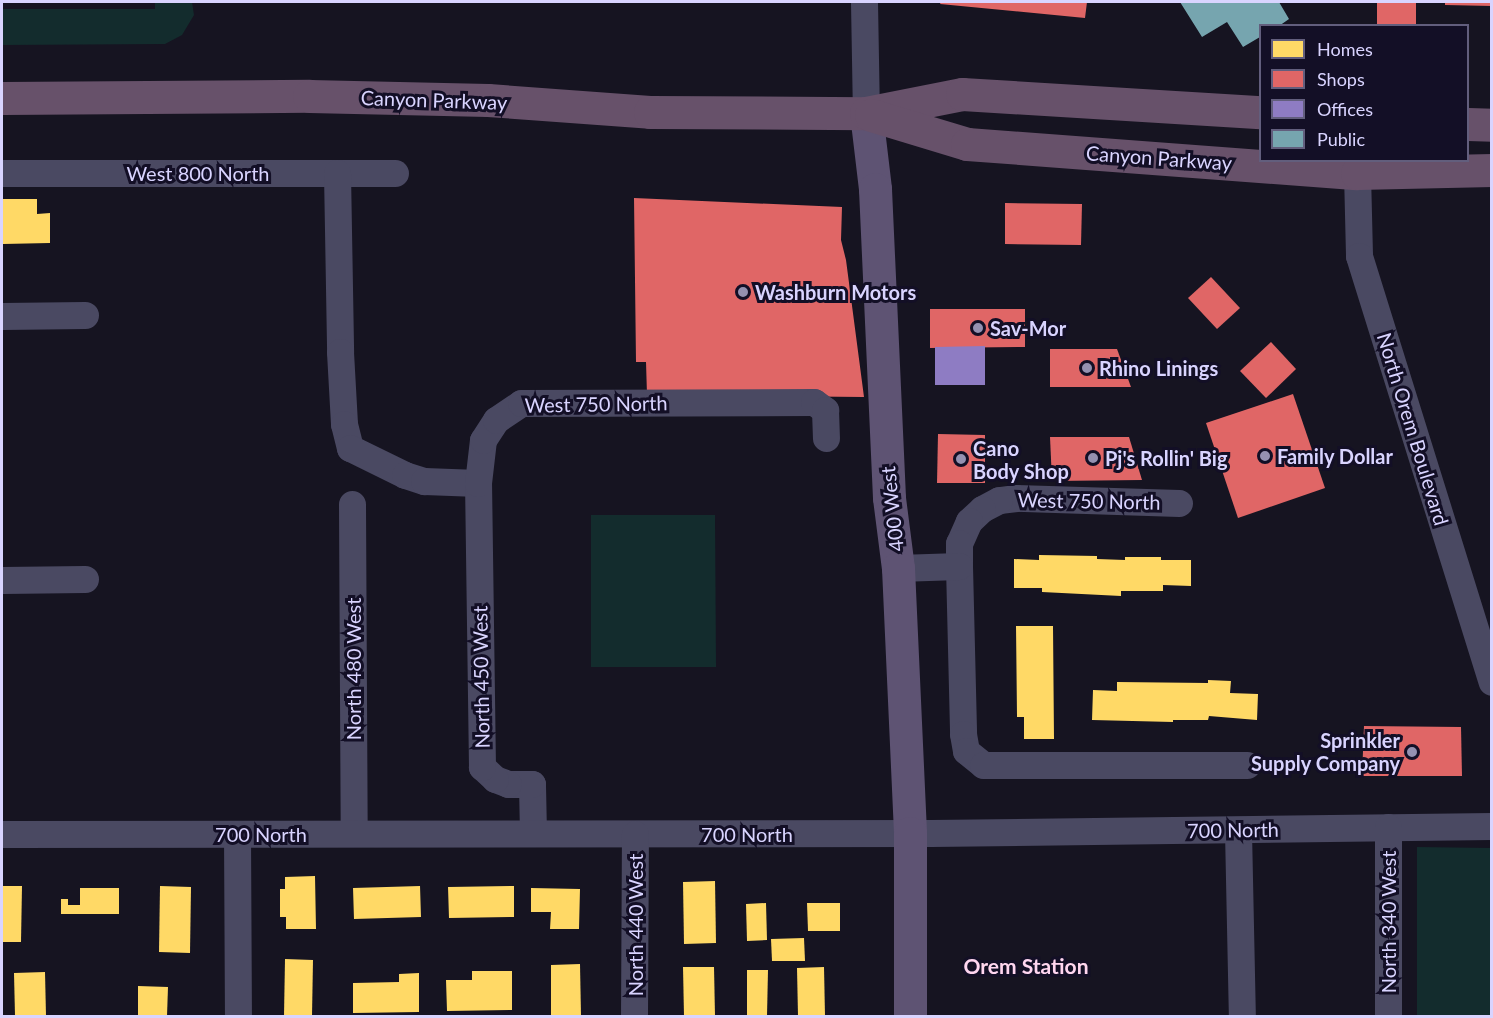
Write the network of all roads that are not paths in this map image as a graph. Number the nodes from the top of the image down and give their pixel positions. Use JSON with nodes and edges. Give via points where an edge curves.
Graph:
{"nodes":[{"id":1,"x":864,"y":2,"type":"edge"},
{"id":2,"x":2,"y":98,"type":"edge"},
{"id":3,"x":1259,"y":112,"type":"edge"},
{"id":4,"x":866,"y":113,"type":"junction"},
{"id":5,"x":1469,"y":124,"type":"edge"},
{"id":6,"x":1491,"y":125,"type":"edge"},
{"id":7,"x":1491,"y":170,"type":"edge"},
{"id":8,"x":2,"y":173,"type":"edge"},
{"id":9,"x":337,"y":173,"type":"junction"},
{"id":10,"x":395,"y":173,"type":"dead end"},
{"id":11,"x":1357,"y":173,"type":"junction"},
{"id":12,"x":85,"y":315,"type":"dead end"},
{"id":13,"x":2,"y":316,"type":"edge"},
{"id":14,"x":826,"y":438,"type":"dead end"},
{"id":15,"x":478,"y":483,"type":"junction"},
{"id":16,"x":1179,"y":502,"type":"dead end"},
{"id":17,"x":352,"y":504,"type":"dead end"},
{"id":18,"x":959,"y":566,"type":"junction"},
{"id":19,"x":898,"y":568,"type":"junction"},
{"id":20,"x":85,"y":579,"type":"dead end"},
{"id":21,"x":2,"y":580,"type":"edge"},
{"id":22,"x":1491,"y":682,"type":"edge"},
{"id":23,"x":1247,"y":765,"type":"dead end"},
{"id":24,"x":1491,"y":826,"type":"edge"},
{"id":25,"x":1388,"y":827,"type":"junction"},
{"id":26,"x":1238,"y":831,"type":"junction"},
{"id":27,"x":354,"y":833,"type":"junction"},
{"id":28,"x":533,"y":833,"type":"junction"},
{"id":29,"x":910,"y":833,"type":"junction"},
{"id":30,"x":2,"y":834,"type":"edge"},
{"id":31,"x":237,"y":834,"type":"junction"},
{"id":32,"x":635,"y":834,"type":"junction"},
{"id":33,"x":238,"y":1017,"type":"edge"},
{"id":34,"x":634,"y":1017,"type":"edge"},
{"id":35,"x":910,"y":1017,"type":"edge"},
{"id":36,"x":1242,"y":1017,"type":"edge"},
{"id":37,"x":1388,"y":1017,"type":"edge"}],
"edges":[{"from":1,"to":4,"type":"street","name":"400 West"},
{"from":2,"to":4,"type":"highway","name":"Canyon Parkway","via":[[309,96],[488,100],[650,112]]},
{"from":3,"to":4,"type":"highway","name":"Canyon Parkway","via":[[962,94]]},
{"from":4,"to":11,"type":"highway","name":"Canyon Parkway","via":[[967,144]]},
{"from":4,"to":19,"type":"main road","name":"400 West","via":[[875,189],[889,498]]},
{"from":5,"to":6,"type":"highway"},
{"from":7,"to":11,"type":"highway","name":"Canyon Parkway"},
{"from":8,"to":9,"type":"street","name":"West 800 North"},
{"from":9,"to":10,"type":"street","name":"West 800 North"},
{"from":9,"to":15,"type":"street","via":[[340,352],[344,424],[350,448],[415,478]]},
{"from":11,"to":22,"type":"street","name":"North Orem Boulevard","via":[[1359,256]]},
{"from":12,"to":13,"type":"street"},
{"from":14,"to":15,"type":"street","name":"West 750 North","via":[[825,410],[814,402],[521,403],[496,420],[483,440]]},
{"from":15,"to":28,"type":"street","name":"North 450 West","via":[[482,767],[508,784],[532,784]]},
{"from":16,"to":18,"type":"street","name":"West 750 North","via":[[999,500],[969,521],[959,543]]},
{"from":17,"to":27,"type":"street","name":"North 480 West"},
{"from":18,"to":19,"type":"street"},
{"from":18,"to":23,"type":"street","name":"West 750 North","via":[[963,734],[966,751],[974,760],[983,765]]},
{"from":19,"to":29,"type":"main road","name":"400 West"},
{"from":20,"to":21,"type":"street"},
{"from":24,"to":25,"type":"street","name":"700 North"},
{"from":25,"to":26,"type":"street","name":"700 North"},
{"from":25,"to":37,"type":"street","name":"North 340 West"},
{"from":26,"to":29,"type":"street","name":"700 North"},
{"from":26,"to":36,"type":"street"},
{"from":27,"to":28,"type":"street","name":"700 North"},
{"from":27,"to":31,"type":"street","name":"700 North"},
{"from":28,"to":32,"type":"street","name":"700 North"},
{"from":29,"to":32,"type":"street","name":"700 North"},
{"from":29,"to":35,"type":"main road","name":"400 West"},
{"from":30,"to":31,"type":"street","name":"700 North"},
{"from":31,"to":33,"type":"street"},
{"from":32,"to":34,"type":"street","name":"North 440 West"}]}
